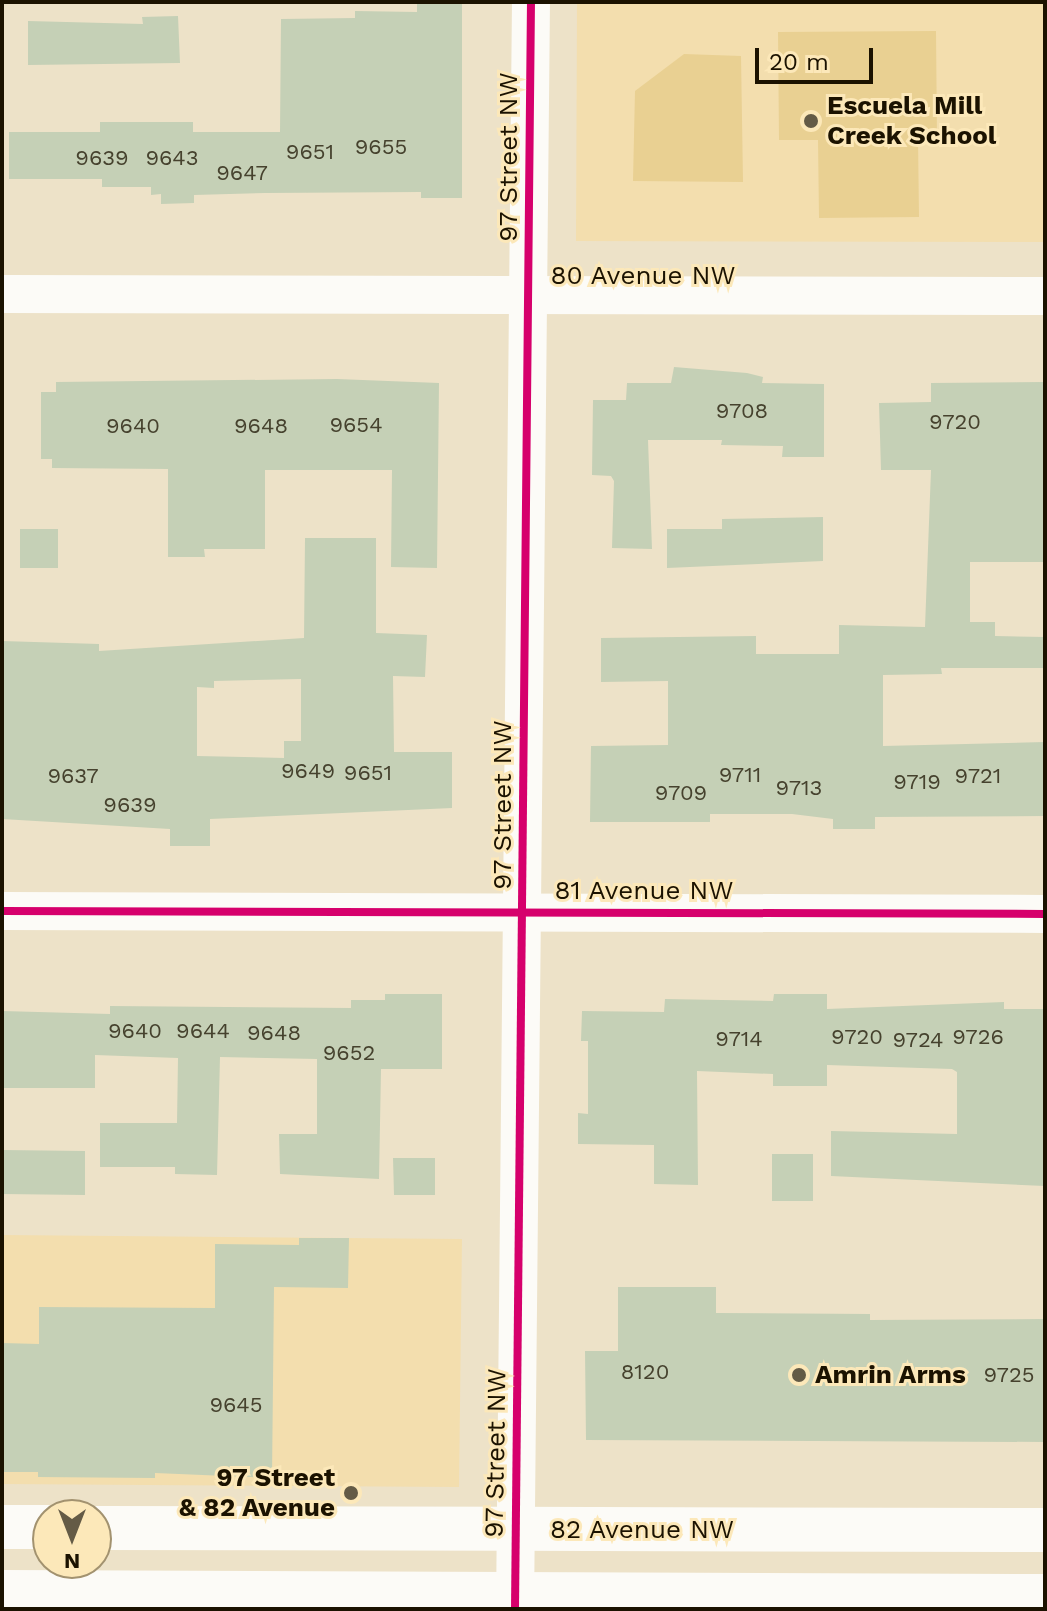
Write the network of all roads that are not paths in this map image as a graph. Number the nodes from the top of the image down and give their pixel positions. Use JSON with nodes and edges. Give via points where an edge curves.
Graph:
{"nodes":[{"id":1,"x":531,"y":2,"type":"edge"},
{"id":2,"x":2,"y":294,"type":"edge"},
{"id":3,"x":528,"y":296,"type":"junction"},
{"id":4,"x":1045,"y":296,"type":"edge"},
{"id":5,"x":523,"y":910,"type":"junction"},
{"id":6,"x":2,"y":911,"type":"edge"},
{"id":7,"x":1045,"y":914,"type":"edge"},
{"id":8,"x":2,"y":1527,"type":"edge"},
{"id":9,"x":32,"y":1527,"type":"edge"},
{"id":10,"x":112,"y":1528,"type":"edge"},
{"id":11,"x":515,"y":1530,"type":"junction"},
{"id":12,"x":1045,"y":1530,"type":"edge"},
{"id":13,"x":2,"y":1592,"type":"edge"},
{"id":14,"x":1045,"y":1596,"type":"edge"},
{"id":15,"x":515,"y":1602,"type":"edge"}],
"edges":[{"from":1,"to":3,"type":"street","name":"97 Street NW"},
{"from":2,"to":3,"type":"street","name":"80 Avenue NW"},
{"from":3,"to":4,"type":"street","name":"80 Avenue NW"},
{"from":3,"to":5,"type":"street","name":"97 Street NW"},
{"from":5,"to":6,"type":"street","name":"81 Avenue NW"},
{"from":5,"to":7,"type":"street","name":"81 Avenue NW"},
{"from":5,"to":11,"type":"street","name":"97 Street NW"},
{"from":8,"to":9,"type":"main road"},
{"from":10,"to":11,"type":"main road","name":"82 Avenue NW"},
{"from":11,"to":12,"type":"main road","name":"82 Avenue NW"},
{"from":11,"to":15,"type":"street","name":"97 Street NW"},
{"from":13,"to":15,"type":"main road"},
{"from":14,"to":15,"type":"main road"}]}
